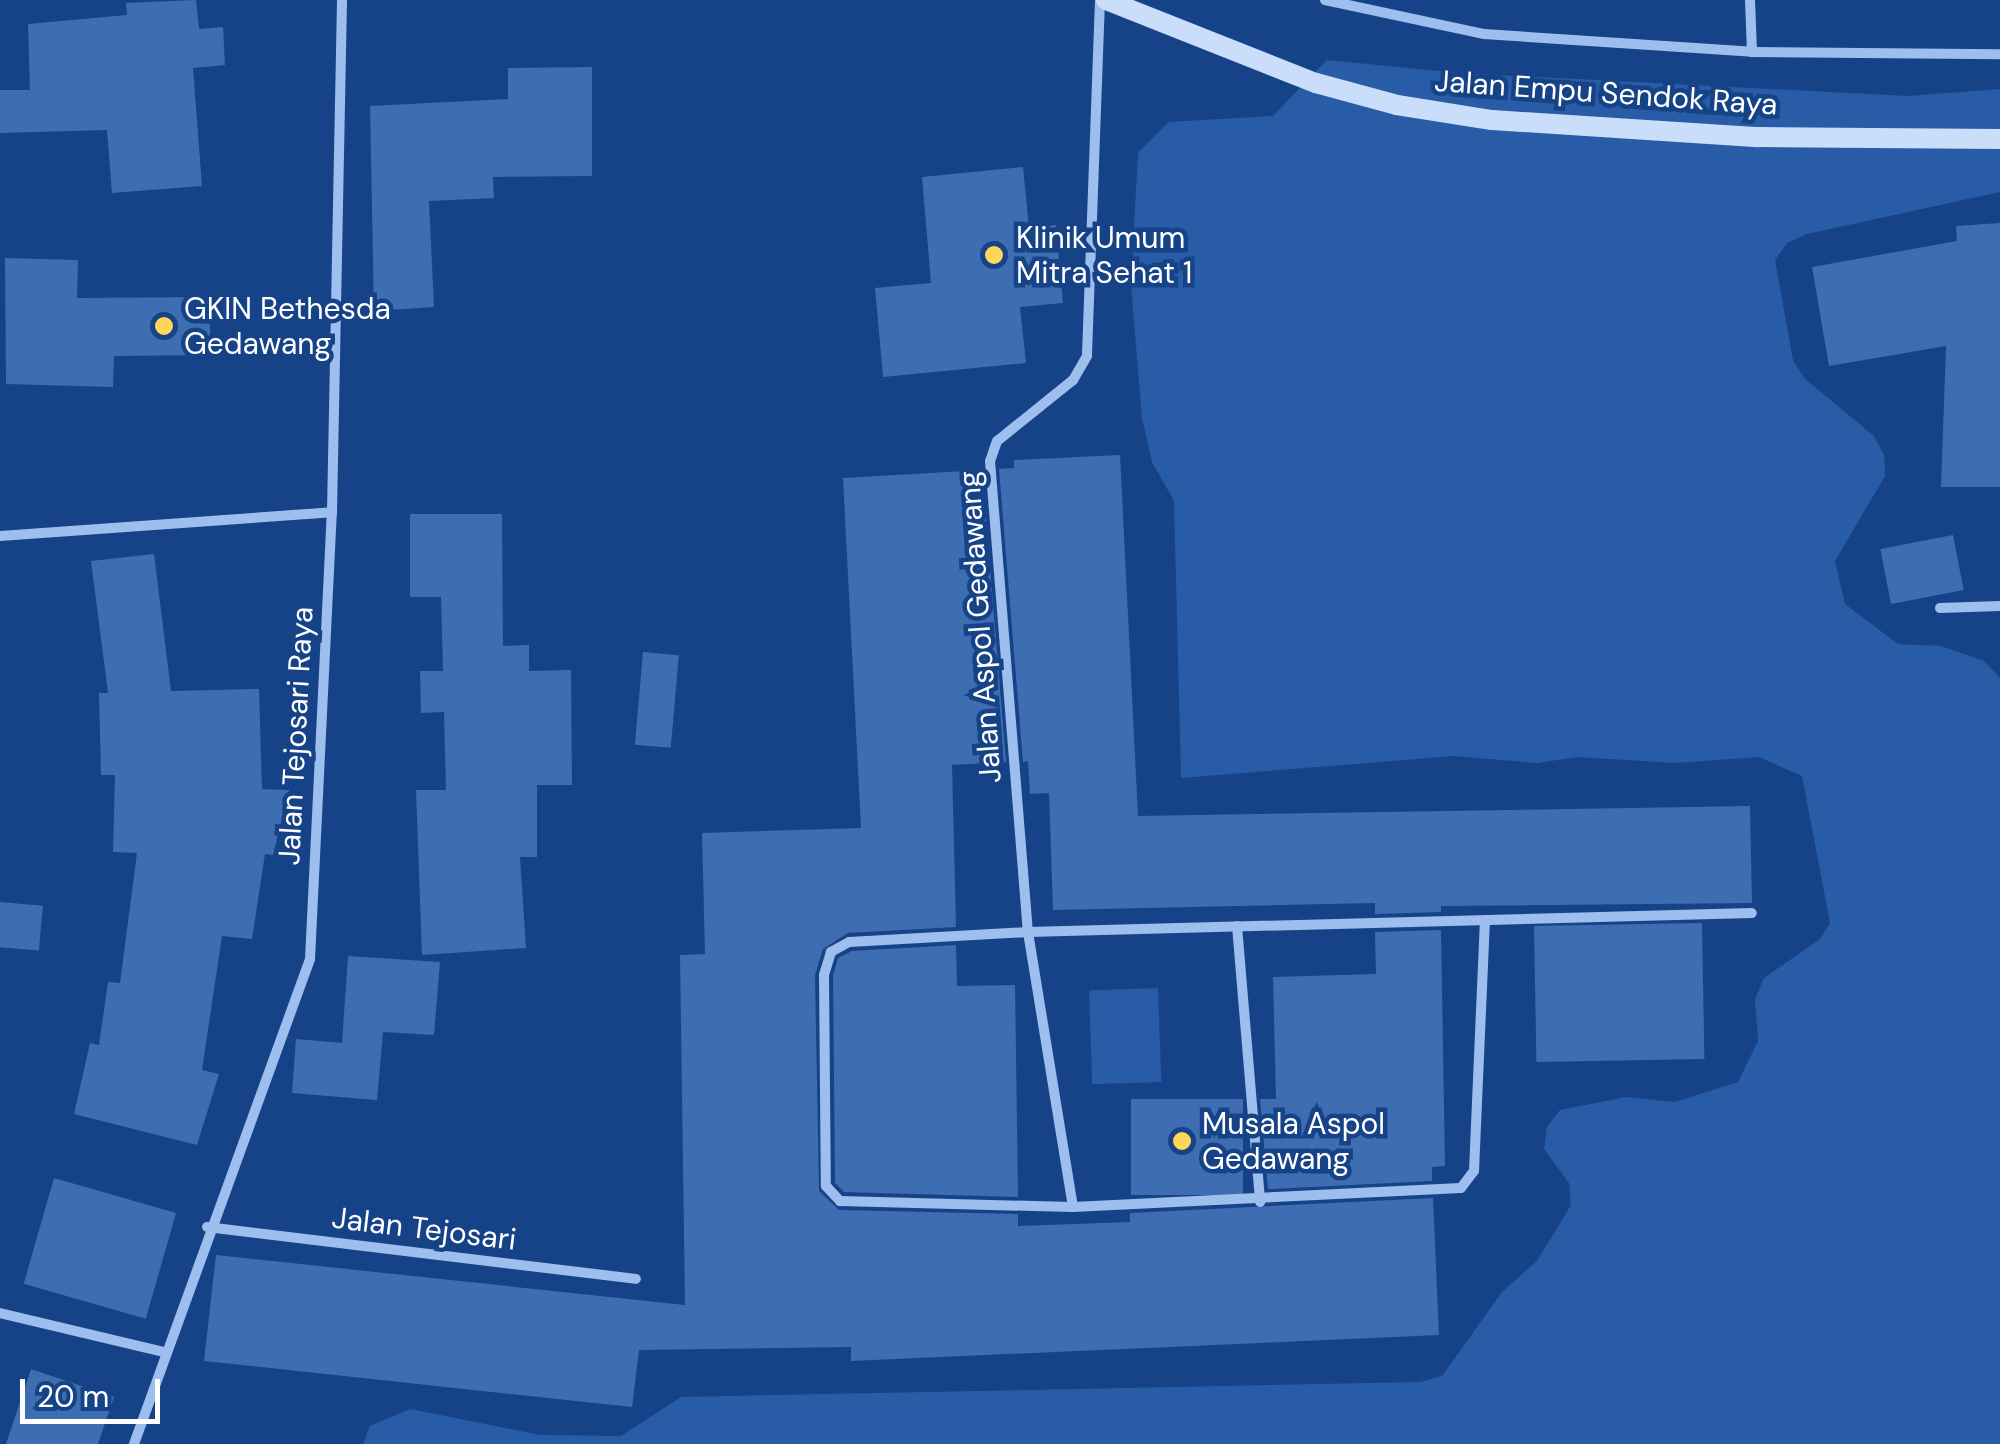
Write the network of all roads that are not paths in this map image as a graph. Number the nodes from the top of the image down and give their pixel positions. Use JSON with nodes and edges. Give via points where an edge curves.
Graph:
{"nodes":[{"id":1,"x":342,"y":0,"type":"edge"},
{"id":2,"x":1103,"y":0,"type":"edge"},
{"id":3,"x":1325,"y":0,"type":"edge"},
{"id":4,"x":1750,"y":0,"type":"edge"},
{"id":5,"x":1752,"y":52,"type":"junction"},
{"id":6,"x":2000,"y":54,"type":"edge"},
{"id":7,"x":2000,"y":139,"type":"edge"},
{"id":8,"x":332,"y":512,"type":"junction"},
{"id":9,"x":0,"y":536,"type":"edge"},
{"id":10,"x":2000,"y":606,"type":"edge"},
{"id":11,"x":1940,"y":608,"type":"dead end"},
{"id":12,"x":1752,"y":912,"type":"dead end"},
{"id":13,"x":1484,"y":922,"type":"junction"},
{"id":14,"x":1236,"y":926,"type":"junction"},
{"id":15,"x":1028,"y":932,"type":"junction"},
{"id":16,"x":1260,"y":1202,"type":"junction"},
{"id":17,"x":1073,"y":1207,"type":"junction"},
{"id":18,"x":208,"y":1228,"type":"junction"},
{"id":19,"x":636,"y":1279,"type":"dead end"},
{"id":20,"x":0,"y":1314,"type":"edge"},
{"id":21,"x":164,"y":1352,"type":"junction"},
{"id":22,"x":134,"y":1444,"type":"edge"}],
"edges":[{"from":1,"to":8,"type":"street","name":"Jalan Tejosari Raya"},
{"from":2,"to":7,"type":"street","name":"Jalan Empu Sendok Raya","via":[[1316,83],[1396,106],[1492,120],[1758,137]]},
{"from":2,"to":15,"type":"street","name":"Jalan Aspol Gedawang","via":[[1088,356],[1073,380],[997,440],[990,462]]},
{"from":3,"to":5,"type":"street","via":[[1484,34]]},
{"from":4,"to":5,"type":"street"},
{"from":5,"to":6,"type":"street"},
{"from":8,"to":9,"type":"street"},
{"from":8,"to":18,"type":"street","name":"Jalan Tejosari Raya","via":[[310,959]]},
{"from":10,"to":11,"type":"street"},
{"from":12,"to":13,"type":"street"},
{"from":13,"to":14,"type":"street"},
{"from":13,"to":16,"type":"street","via":[[1471,1178],[1461,1188]]},
{"from":14,"to":15,"type":"street"},
{"from":14,"to":16,"type":"street"},
{"from":15,"to":17,"type":"street","name":"Jalan Aspol Gedawang"},
{"from":15,"to":17,"type":"street","via":[[849,942],[831,952],[824,975],[826,1186],[840,1201]]},
{"from":16,"to":17,"type":"street"},
{"from":18,"to":19,"type":"street","name":"Jalan Tejosari"},
{"from":18,"to":21,"type":"street","name":"Jalan Tejosari Raya"},
{"from":20,"to":21,"type":"street"},
{"from":21,"to":22,"type":"street","name":"Jalan Tejosari Raya"}]}
